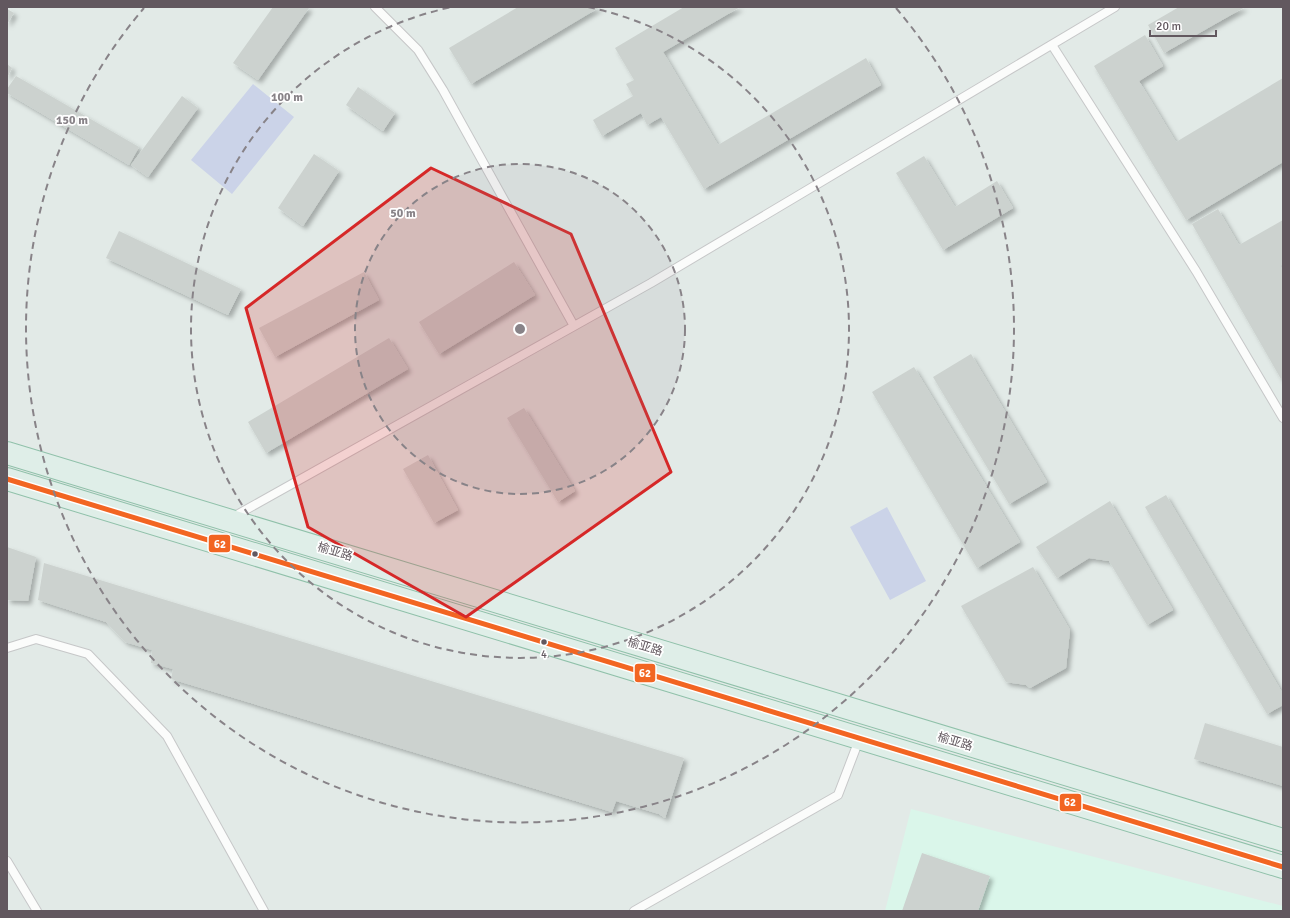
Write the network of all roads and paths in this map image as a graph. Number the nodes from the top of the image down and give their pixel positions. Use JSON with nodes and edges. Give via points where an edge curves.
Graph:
{"nodes":[{"id":1,"x":374,"y":7,"type":"edge"},
{"id":2,"x":1115,"y":7,"type":"edge"},
{"id":3,"x":1052,"y":45,"type":"junction"},
{"id":4,"x":574,"y":326,"type":"junction"},
{"id":5,"x":1283,"y":418,"type":"edge"},
{"id":6,"x":7,"y":453,"type":"edge"},
{"id":7,"x":7,"y":479,"type":"edge"},
{"id":8,"x":228,"y":520,"type":"junction"},
{"id":9,"x":7,"y":648,"type":"edge"},
{"id":10,"x":859,"y":739,"type":"junction"},
{"id":11,"x":1283,"y":840,"type":"edge"},
{"id":12,"x":7,"y":861,"type":"edge"},
{"id":13,"x":1283,"y":867,"type":"edge"},
{"id":14,"x":37,"y":911,"type":"edge"},
{"id":15,"x":264,"y":911,"type":"edge"},
{"id":16,"x":634,"y":911,"type":"edge"}],
"edges":[{"from":1,"to":4,"type":"lane","via":[[418,50],[443,90]]},
{"from":2,"to":3,"type":"lane"},
{"from":3,"to":4,"type":"lane"},
{"from":3,"to":5,"type":"lane","via":[[1196,271]]},
{"from":4,"to":8,"type":"lane"},
{"from":6,"to":8,"type":"highway","name":"榆亚路"},
{"from":7,"to":10,"type":"highway","name":"榆亚路"},
{"from":8,"to":11,"type":"highway","name":"榆亚路"},
{"from":9,"to":15,"type":"lane","via":[[36,639],[88,654],[166,736]]},
{"from":10,"to":13,"type":"highway","name":"榆亚路"},
{"from":10,"to":16,"type":"lane","via":[[838,795]]},
{"from":12,"to":14,"type":"lane"}]}
